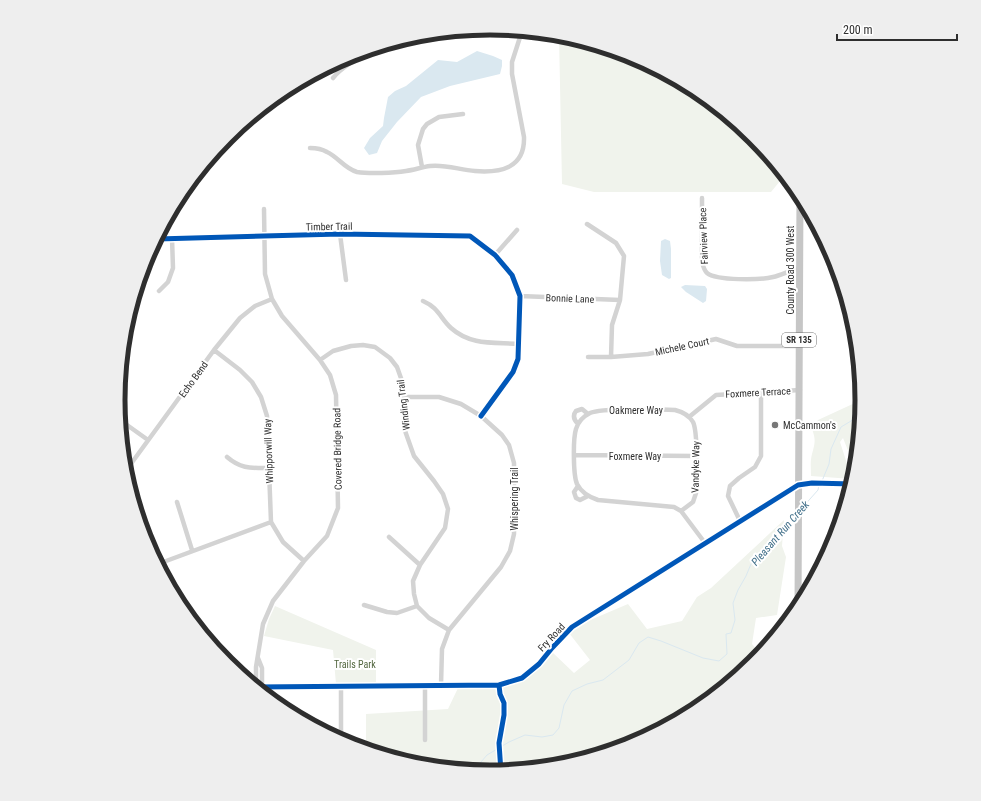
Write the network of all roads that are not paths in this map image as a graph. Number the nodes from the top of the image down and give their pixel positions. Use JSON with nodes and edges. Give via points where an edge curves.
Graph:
{"nodes":[{"id":1,"x":521,"y":37,"type":"edge"},
{"id":2,"x":354,"y":62,"type":"edge"},
{"id":3,"x":333,"y":78,"type":"dead end"},
{"id":4,"x":463,"y":114,"type":"dead end"},
{"id":5,"x":310,"y":148,"type":"dead end"},
{"id":6,"x":422,"y":167,"type":"junction"},
{"id":7,"x":702,"y":198,"type":"dead end"},
{"id":8,"x":800,"y":207,"type":"edge"},
{"id":9,"x":264,"y":209,"type":"dead end"},
{"id":10,"x":586,"y":224,"type":"dead end"},
{"id":11,"x":517,"y":230,"type":"dead end"},
{"id":12,"x":340,"y":234,"type":"junction"},
{"id":13,"x":265,"y":236,"type":"junction"},
{"id":14,"x":172,"y":238,"type":"junction"},
{"id":15,"x":163,"y":239,"type":"edge"},
{"id":16,"x":495,"y":255,"type":"junction"},
{"id":17,"x":800,"y":268,"type":"junction"},
{"id":18,"x":346,"y":280,"type":"dead end"},
{"id":19,"x":159,"y":291,"type":"dead end"},
{"id":20,"x":520,"y":296,"type":"junction"},
{"id":21,"x":272,"y":299,"type":"junction"},
{"id":22,"x":620,"y":300,"type":"junction"},
{"id":23,"x":423,"y":301,"type":"dead end"},
{"id":24,"x":519,"y":344,"type":"junction"},
{"id":25,"x":799,"y":346,"type":"junction"},
{"id":26,"x":214,"y":350,"type":"junction"},
{"id":27,"x":588,"y":357,"type":"dead end"},
{"id":28,"x":611,"y":357,"type":"junction"},
{"id":29,"x":320,"y":360,"type":"junction"},
{"id":30,"x":800,"y":390,"type":"junction"},
{"id":31,"x":760,"y":392,"type":"junction"},
{"id":32,"x":404,"y":397,"type":"junction"},
{"id":33,"x":588,"y":414,"type":"junction"},
{"id":34,"x":481,"y":416,"type":"junction"},
{"id":35,"x":689,"y":417,"type":"junction"},
{"id":36,"x":126,"y":424,"type":"edge"},
{"id":37,"x":578,"y":424,"type":"junction"},
{"id":38,"x":148,"y":440,"type":"junction"},
{"id":39,"x":574,"y":456,"type":"junction"},
{"id":40,"x":696,"y":456,"type":"junction"},
{"id":41,"x":227,"y":457,"type":"dead end"},
{"id":42,"x":131,"y":464,"type":"edge"},
{"id":43,"x":268,"y":468,"type":"junction"},
{"id":44,"x":846,"y":484,"type":"edge"},
{"id":45,"x":578,"y":486,"type":"junction"},
{"id":46,"x":798,"y":486,"type":"junction"},
{"id":47,"x":588,"y":496,"type":"junction"},
{"id":48,"x":177,"y":502,"type":"dead end"},
{"id":49,"x":681,"y":511,"type":"junction"},
{"id":50,"x":740,"y":521,"type":"junction"},
{"id":51,"x":271,"y":522,"type":"junction"},
{"id":52,"x":389,"y":537,"type":"dead end"},
{"id":53,"x":705,"y":543,"type":"junction"},
{"id":54,"x":192,"y":550,"type":"junction"},
{"id":55,"x":304,"y":561,"type":"junction"},
{"id":56,"x":163,"y":563,"type":"edge"},
{"id":57,"x":420,"y":565,"type":"junction"},
{"id":58,"x":798,"y":598,"type":"edge"},
{"id":59,"x":364,"y":605,"type":"dead end"},
{"id":60,"x":417,"y":606,"type":"junction"},
{"id":61,"x":449,"y":630,"type":"junction"},
{"id":62,"x":259,"y":682,"type":"edge"},
{"id":63,"x":425,"y":685,"type":"junction"},
{"id":64,"x":441,"y":685,"type":"junction"},
{"id":65,"x":341,"y":686,"type":"junction"},
{"id":66,"x":264,"y":687,"type":"edge"},
{"id":67,"x":341,"y":733,"type":"edge"},
{"id":68,"x":425,"y":740,"type":"dead end"}],
"edges":[{"from":1,"to":6,"type":"street","via":[[512,68],[524,137],[524,147],[517,161],[498,170],[476,171],[439,165]]},
{"from":2,"to":3,"type":"street"},
{"from":4,"to":6,"type":"street","via":[[439,117],[423,129],[418,145]]},
{"from":5,"to":6,"type":"street","via":[[328,152],[356,171],[396,172]]},
{"from":7,"to":17,"type":"street","name":"Fairview Place","via":[[702,262],[708,274],[717,278],[767,278]]},
{"from":8,"to":17,"type":"main road","name":"County Road 300 West","number":"SR 135"},
{"from":9,"to":13,"type":"street","name":"Covered Bridge Road"},
{"from":10,"to":22,"type":"street","via":[[616,243],[624,256]]},
{"from":11,"to":16,"type":"street"},
{"from":12,"to":13,"type":"street","name":"Timber Trail"},
{"from":12,"to":16,"type":"street","name":"Timber Trail","via":[[470,236]]},
{"from":12,"to":18,"type":"street"},
{"from":13,"to":14,"type":"street","name":"Timber Trail"},
{"from":13,"to":21,"type":"street","name":"Covered Bridge Road","via":[[265,274]]},
{"from":14,"to":15,"type":"street","name":"Timber Trail"},
{"from":14,"to":19,"type":"street","via":[[173,268],[168,282]]},
{"from":16,"to":20,"type":"street","name":"Timber Trail","via":[[512,275]]},
{"from":17,"to":25,"type":"main road","name":"County Road 300 West","number":"SR 135"},
{"from":20,"to":22,"type":"street","name":"Bonnie Lane"},
{"from":20,"to":24,"type":"street"},
{"from":21,"to":26,"type":"street","name":"Echo Bend","via":[[255,306],[240,318]]},
{"from":21,"to":29,"type":"street","name":"Covered Bridge Road","via":[[282,316]]},
{"from":22,"to":28,"type":"street","via":[[612,325]]},
{"from":23,"to":24,"type":"street","via":[[432,305],[452,328],[477,342]]},
{"from":24,"to":34,"type":"street","via":[[518,359],[513,372]]},
{"from":25,"to":28,"type":"street","name":"Michele Court","via":[[738,346],[716,339],[648,354]]},
{"from":25,"to":30,"type":"main road","name":"County Road 300 West","number":"SR 135"},
{"from":26,"to":38,"type":"street","name":"Echo Bend"},
{"from":26,"to":43,"type":"street","name":"Whipporwill Way","via":[[252,382],[261,397],[266,416]]},
{"from":27,"to":28,"type":"street","name":"Michele Court"},
{"from":29,"to":32,"type":"street","name":"Winding Trail","via":[[333,351],[351,346],[375,347],[397,367]]},
{"from":29,"to":55,"type":"street","name":"Covered Bridge Road","via":[[330,375],[336,395],[338,508],[327,536]]},
{"from":30,"to":31,"type":"street","name":"Foxmere Terrace"},
{"from":30,"to":46,"type":"main road","name":"County Road 300 West","number":"SR 135"},
{"from":31,"to":35,"type":"street","name":"Foxmere Terrace","via":[[716,395]]},
{"from":31,"to":50,"type":"street","via":[[761,456],[755,467],[730,486],[728,496]]},
{"from":32,"to":34,"type":"street","name":"Whispering Trail","via":[[439,397],[461,404]]},
{"from":32,"to":57,"type":"street","name":"Winding Trail","via":[[404,428],[414,456],[443,494],[448,509],[446,528]]},
{"from":33,"to":35,"type":"street","name":"Oakmere Way","via":[[603,410],[672,410],[683,412]]},
{"from":33,"to":37,"type":"street","name":"Oakmere Way"},
{"from":33,"to":37,"type":"street","via":[[582,409],[576,411],[574,418]]},
{"from":34,"to":61,"type":"street","name":"Whispering Trail","via":[[509,445],[514,463],[514,534],[510,551],[501,567]]},
{"from":35,"to":40,"type":"street","name":"Vandyke Way","via":[[696,431]]},
{"from":36,"to":38,"type":"street"},
{"from":37,"to":39,"type":"street"},
{"from":38,"to":42,"type":"street","name":"Echo Bend"},
{"from":39,"to":40,"type":"street","name":"Foxmere Way"},
{"from":39,"to":45,"type":"street"},
{"from":40,"to":49,"type":"street","name":"Vandyke Way","via":[[695,497]]},
{"from":41,"to":43,"type":"street","via":[[235,464]]},
{"from":43,"to":51,"type":"street","name":"Whipporwill Way"},
{"from":44,"to":46,"type":"street","name":"Fry Road","via":[[812,483]]},
{"from":45,"to":47,"type":"street"},
{"from":45,"to":47,"type":"street","via":[[574,492],[576,498],[580,500]]},
{"from":46,"to":50,"type":"street","name":"Fry Road"},
{"from":46,"to":58,"type":"main road","name":"County Road 300 West","number":"SR 135"},
{"from":47,"to":49,"type":"street","via":[[598,500],[670,506]]},
{"from":48,"to":54,"type":"street"},
{"from":49,"to":53,"type":"street"},
{"from":50,"to":53,"type":"street","name":"Fry Road"},
{"from":51,"to":54,"type":"street"},
{"from":51,"to":55,"type":"street","name":"Whipporwill Way","via":[[283,542]]},
{"from":52,"to":57,"type":"street"},
{"from":53,"to":64,"type":"street","name":"Fry Road","via":[[572,627],[539,664],[522,678],[499,685]]},
{"from":54,"to":56,"type":"street"},
{"from":55,"to":62,"type":"street","name":"Covered Bridge Road","via":[[273,601],[263,624],[258,658],[262,668]]},
{"from":57,"to":60,"type":"street","name":"Winding Trail","via":[[413,581]]},
{"from":59,"to":60,"type":"street","via":[[397,613]]},
{"from":60,"to":61,"type":"street","via":[[429,618]]},
{"from":61,"to":64,"type":"street","via":[[442,649]]},
{"from":63,"to":64,"type":"street","name":"Fry Road"},
{"from":63,"to":65,"type":"street","name":"Fry Road"},
{"from":63,"to":68,"type":"street"},
{"from":65,"to":66,"type":"street","name":"Fry Road"},
{"from":65,"to":67,"type":"street"}]}
